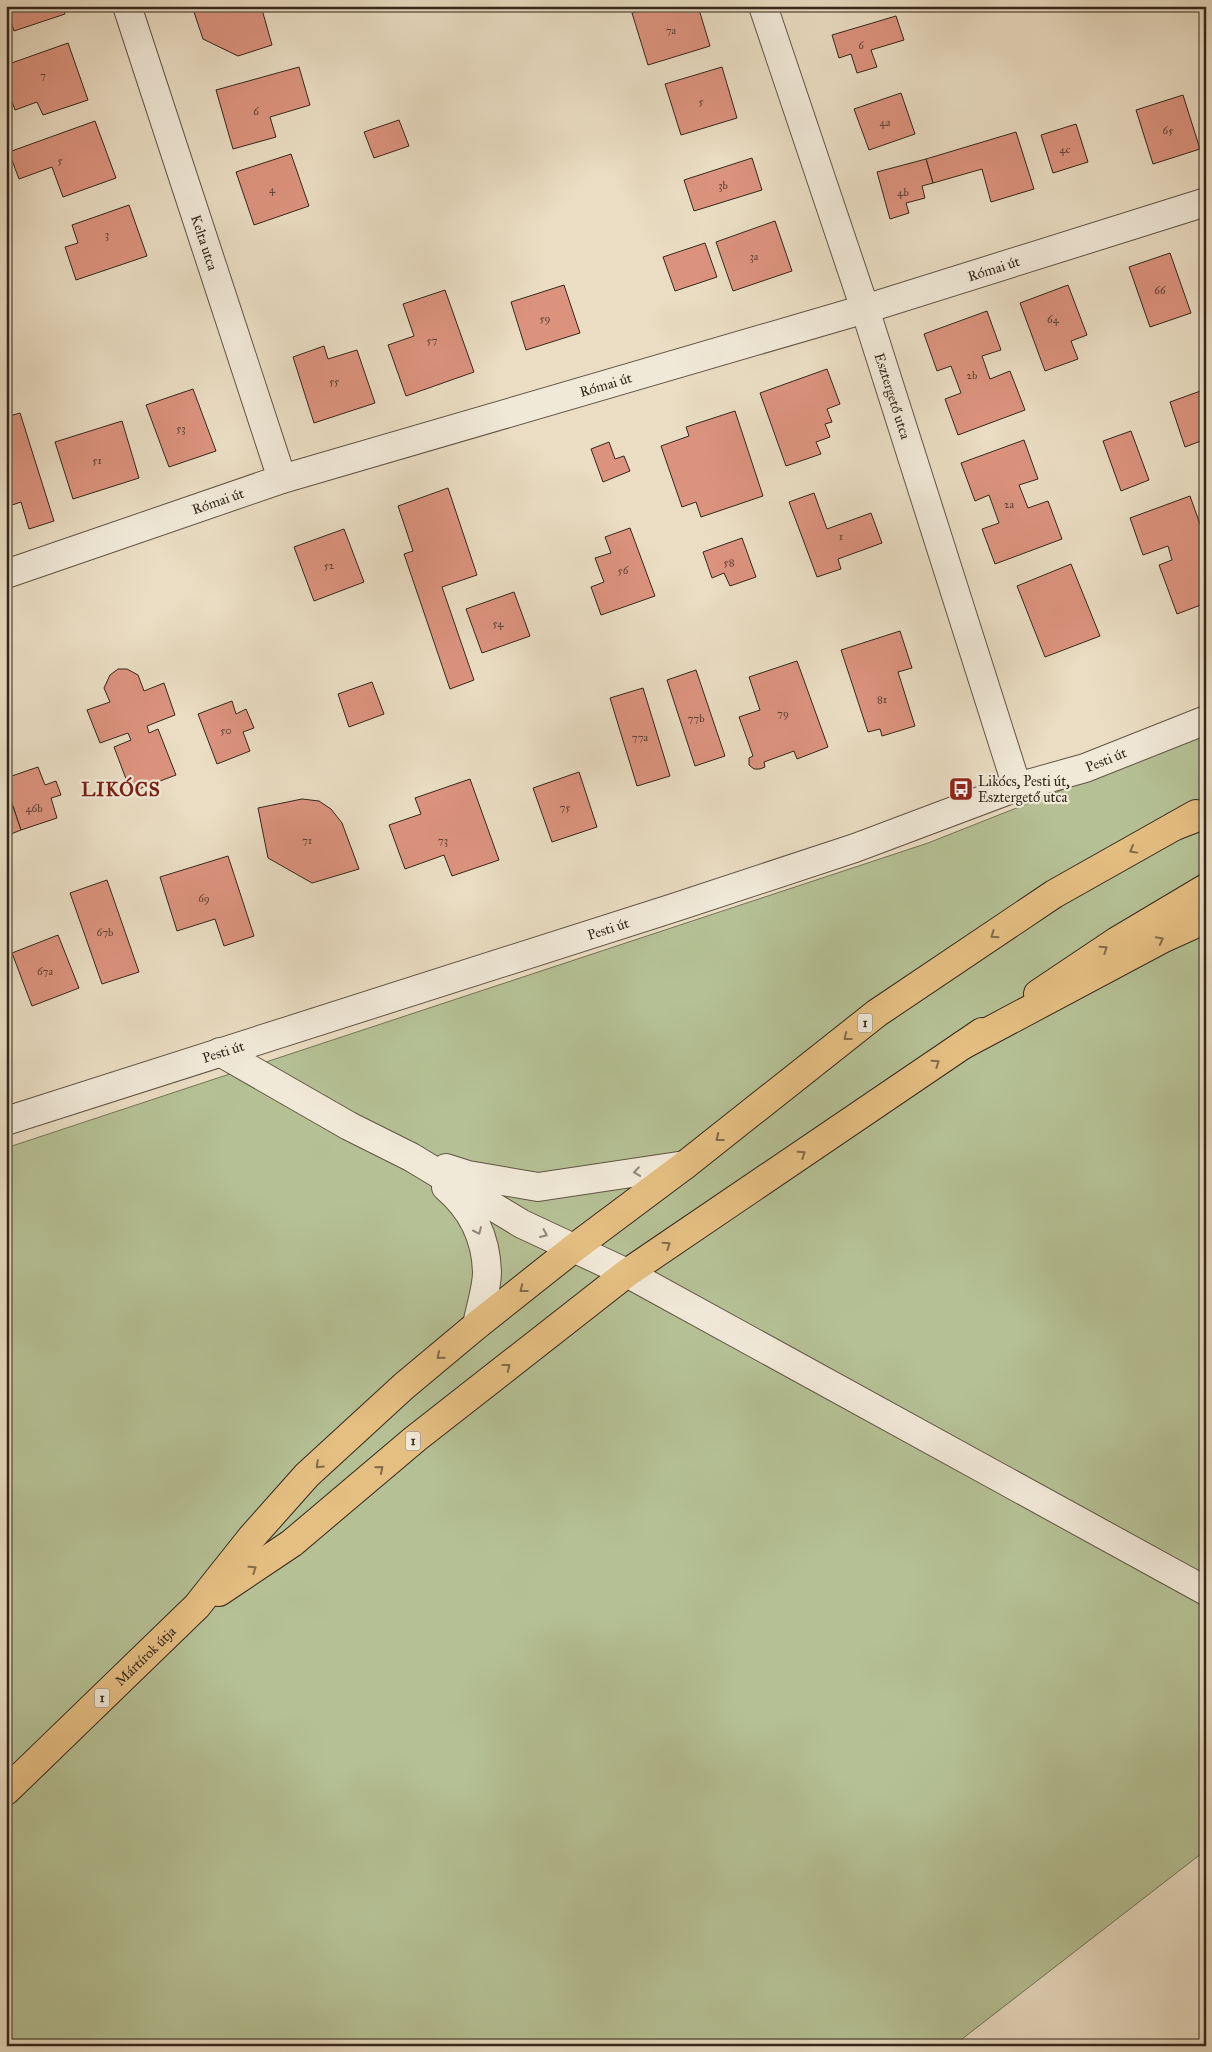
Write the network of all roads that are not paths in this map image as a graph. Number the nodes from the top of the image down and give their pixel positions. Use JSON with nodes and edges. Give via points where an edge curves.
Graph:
{"nodes":[{"id":1,"x":127,"y":6,"type":"edge"},
{"id":2,"x":763,"y":6,"type":"edge"},
{"id":3,"x":1206,"y":202,"type":"edge"},
{"id":4,"x":865,"y":309,"type":"junction"},
{"id":5,"x":282,"y":479,"type":"junction"},
{"id":6,"x":6,"y":574,"type":"edge"},
{"id":7,"x":1206,"y":720,"type":"edge"},
{"id":8,"x":1017,"y":787,"type":"junction"},
{"id":9,"x":1206,"y":808,"type":"edge"},
{"id":10,"x":1206,"y":814,"type":"edge"},
{"id":11,"x":1176,"y":826,"type":"junction"},
{"id":12,"x":1206,"y":888,"type":"edge"},
{"id":13,"x":1206,"y":919,"type":"edge"},
{"id":14,"x":963,"y":1045,"type":"junction"},
{"id":15,"x":220,"y":1052,"type":"junction"},
{"id":16,"x":6,"y":1121,"type":"edge"},
{"id":17,"x":411,"y":1157,"type":"junction"},
{"id":18,"x":685,"y":1165,"type":"junction"},
{"id":19,"x":574,"y":1248,"type":"junction"},
{"id":20,"x":627,"y":1273,"type":"junction"},
{"id":21,"x":477,"y":1325,"type":"junction"},
{"id":22,"x":1206,"y":1590,"type":"edge"},
{"id":23,"x":197,"y":1606,"type":"junction"},
{"id":24,"x":6,"y":1791,"type":"edge"}],
"edges":[{"from":1,"to":5,"type":"street","name":"Kelta utca"},
{"from":2,"to":4,"type":"street","name":"Esztergető utca"},
{"from":3,"to":4,"type":"street","name":"Római út"},
{"from":4,"to":5,"type":"street","name":"Római út"},
{"from":4,"to":8,"type":"street","name":"Esztergető utca"},
{"from":5,"to":6,"type":"street","name":"Római út"},
{"from":7,"to":8,"type":"street","name":"Pesti út","via":[[1085,768]]},
{"from":8,"to":15,"type":"street","name":"Pesti út","via":[[846,851]]},
{"from":9,"to":11,"type":"main road","number":"1"},
{"from":10,"to":11,"type":"main road"},
{"from":11,"to":18,"type":"main road","number":"1","one_way":true,"via":[[1054,894],[877,1013]]},
{"from":14,"to":12,"type":"main road","number":"1","one_way":true,"via":[[1117,941]]},
{"from":14,"to":13,"type":"main road","one_way":true},
{"from":20,"to":14,"type":"main road","number":"1","one_way":true},
{"from":15,"to":16,"type":"street","name":"Pesti út"},
{"from":15,"to":17,"type":"street","via":[[349,1126]]},
{"from":18,"to":17,"type":"street","one_way":true,"via":[[538,1187],[468,1175]]},
{"from":17,"to":19,"type":"street","one_way":true,"via":[[522,1224]]},
{"from":17,"to":21,"type":"street","one_way":true,"via":[[459,1198],[481,1232],[487,1272]]},
{"from":18,"to":19,"type":"main road","number":"1"},
{"from":19,"to":20,"type":"street"},
{"from":19,"to":21,"type":"main road","number":"1","one_way":true},
{"from":20,"to":22,"type":"street"},
{"from":23,"to":20,"type":"main road","number":"1","one_way":true,"via":[[292,1543],[414,1439]]},
{"from":21,"to":23,"type":"main road","number":"1","one_way":true,"via":[[404,1386],[307,1475]]},
{"from":23,"to":24,"type":"main road","name":"Mártírok útja","number":"1"}]}
